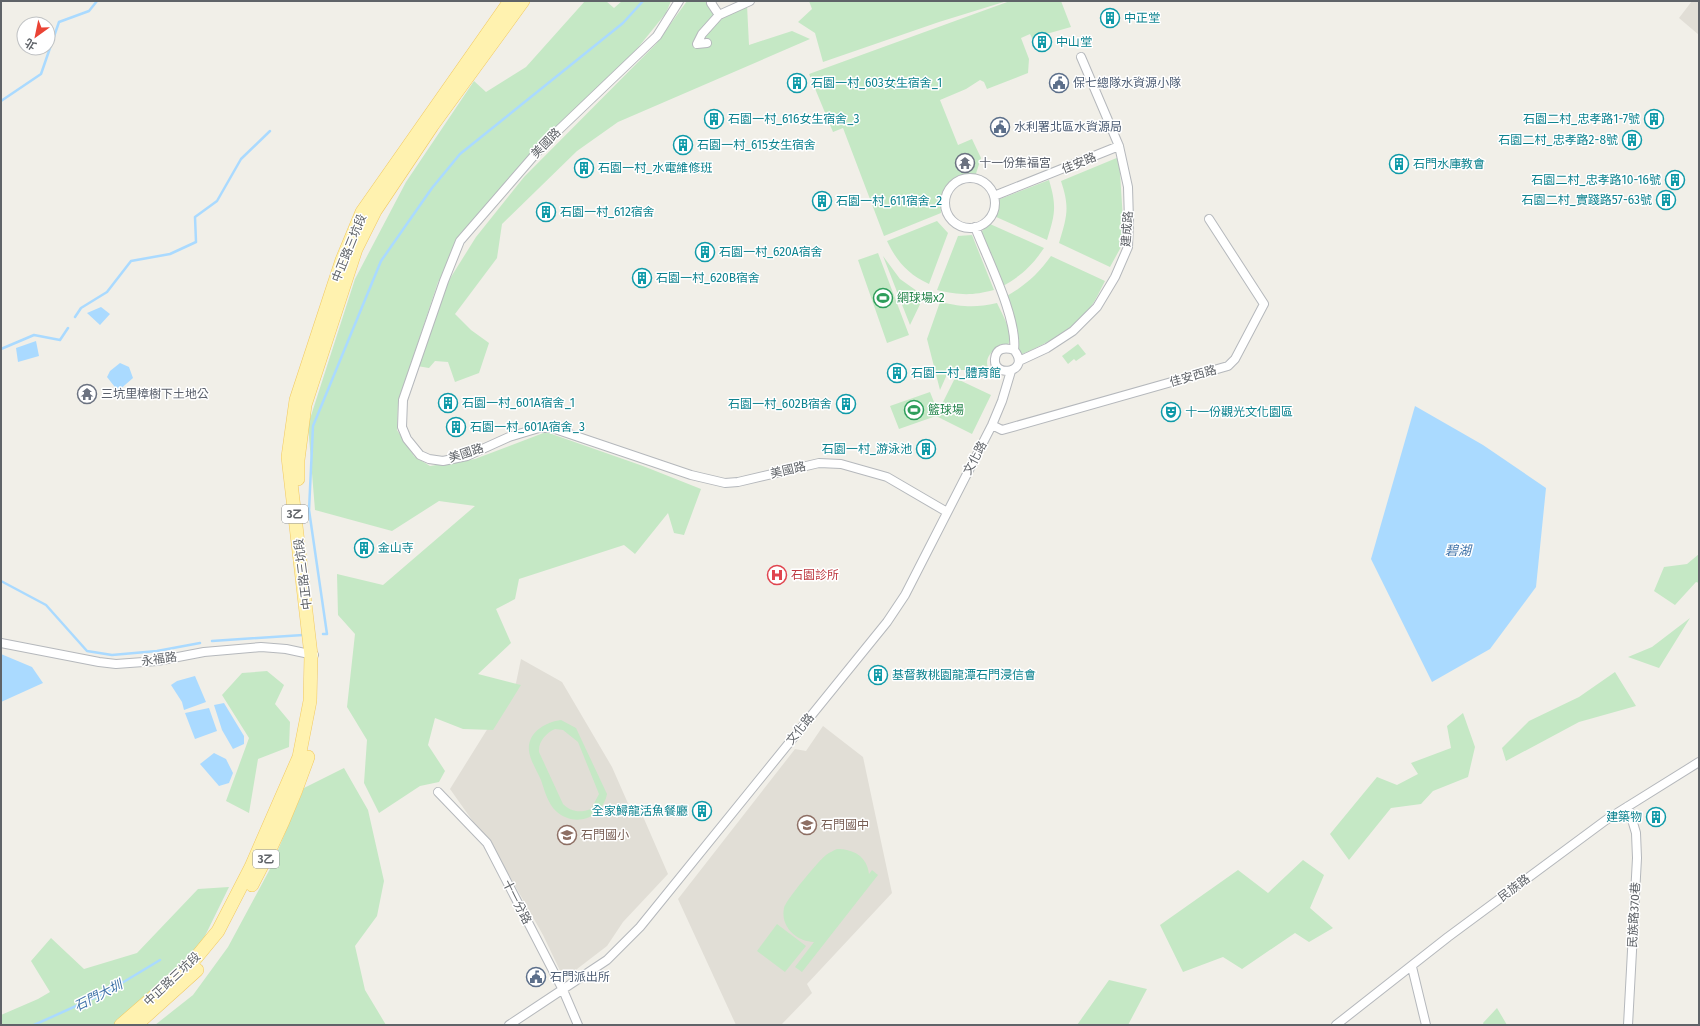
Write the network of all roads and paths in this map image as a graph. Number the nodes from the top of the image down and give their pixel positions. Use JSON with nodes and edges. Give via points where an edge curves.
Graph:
{"nodes":[{"id":1,"x":510,"y":1,"type":"edge"},
{"id":2,"x":523,"y":1,"type":"edge"},
{"id":3,"x":679,"y":1,"type":"edge"},
{"id":4,"x":712,"y":1,"type":"edge"},
{"id":5,"x":750,"y":1,"type":"edge"},
{"id":6,"x":719,"y":15,"type":"junction"},
{"id":7,"x":707,"y":43,"type":"dead end"},
{"id":8,"x":1081,"y":57,"type":"dead end"},
{"id":9,"x":1119,"y":146,"type":"junction"},
{"id":10,"x":994,"y":196,"type":"junction"},
{"id":11,"x":1209,"y":219,"type":"dead end"},
{"id":12,"x":975,"y":227,"type":"junction"},
{"id":13,"x":1014,"y":350,"type":"junction"},
{"id":14,"x":1019,"y":361,"type":"junction"},
{"id":15,"x":1011,"y":371,"type":"junction"},
{"id":16,"x":992,"y":425,"type":"junction"},
{"id":17,"x":947,"y":512,"type":"junction"},
{"id":18,"x":1,"y":644,"type":"edge"},
{"id":19,"x":314,"y":655,"type":"junction"},
{"id":20,"x":1699,"y":762,"type":"edge"},
{"id":21,"x":438,"y":792,"type":"dead end"},
{"id":22,"x":1628,"y":806,"type":"junction"},
{"id":23,"x":1412,"y":967,"type":"junction"},
{"id":24,"x":563,"y":990,"type":"junction"},
{"id":25,"x":121,"y":1025,"type":"edge"},
{"id":26,"x":136,"y":1025,"type":"edge"},
{"id":27,"x":509,"y":1025,"type":"edge"},
{"id":28,"x":578,"y":1025,"type":"edge"},
{"id":29,"x":1336,"y":1025,"type":"edge"},
{"id":30,"x":1426,"y":1025,"type":"edge"},
{"id":31,"x":1628,"y":1025,"type":"edge"}],
"edges":[{"from":1,"to":19,"type":"main road","name":"中正路三坑段","number":"3乙","via":[[362,212],[342,260],[296,400],[288,457]]},
{"from":2,"to":19,"type":"main road","name":"中正路三坑段","number":"3乙","via":[[432,126],[375,211],[356,248],[305,405],[298,460],[298,486],[316,626]]},
{"from":3,"to":17,"type":"street","name":"美國路","via":[[657,36],[545,143],[460,242],[403,400],[402,427],[407,439],[420,455],[443,461],[467,456],[509,437],[539,428],[552,428],[691,475],[725,483],[818,463],[840,464],[887,477]]},
{"from":4,"to":6,"type":"street"},
{"from":5,"to":6,"type":"street"},
{"from":6,"to":7,"type":"street","via":[[702,34],[698,44]]},
{"from":8,"to":9,"type":"street","name":"建成路"},
{"from":9,"to":10,"type":"street","name":"佳安路"},
{"from":9,"to":14,"type":"street","name":"建成路","via":[[1128,187],[1128,247],[1097,307],[1073,331],[1047,348]]},
{"from":10,"to":12,"type":"street","via":[[992,216]]},
{"from":10,"to":12,"type":"street","via":[[987,185],[975,179],[962,179],[951,186],[945,204],[951,220],[960,226]]},
{"from":11,"to":16,"type":"street","name":"佳安西路","via":[[1264,304],[1235,359],[1228,366],[1002,430]]},
{"from":12,"to":13,"type":"street","via":[[1012,323]]},
{"from":13,"to":14,"type":"street"},
{"from":13,"to":15,"type":"street","via":[[1000,349],[996,354],[998,368]]},
{"from":14,"to":15,"type":"street","name":"文化路"},
{"from":15,"to":16,"type":"street","name":"文化路"},
{"from":16,"to":17,"type":"street","name":"文化路"},
{"from":17,"to":24,"type":"street","name":"文化路","via":[[905,595],[887,622],[640,927],[607,960]]},
{"from":18,"to":19,"type":"street","name":"永福路","via":[[116,664],[261,647]]},
{"from":19,"to":25,"type":"main road","name":"中正路三坑段","number":"3乙","via":[[310,701],[299,758],[280,806],[233,904],[218,931],[190,965]]},
{"from":19,"to":26,"type":"main road","name":"中正路三坑段","number":"3乙","via":[[319,686],[309,756],[296,794],[269,853],[239,910],[214,949],[191,976]]},
{"from":20,"to":22,"type":"street","name":"民族路"},
{"from":21,"to":24,"type":"street","name":"十一分路","via":[[487,843]]},
{"from":22,"to":23,"type":"street","name":"民族路","via":[[1448,937]]},
{"from":22,"to":31,"type":"street","name":"民族路370巷","via":[[1636,833],[1637,858]]},
{"from":23,"to":29,"type":"street","name":"民族路"},
{"from":23,"to":30,"type":"street"},
{"from":24,"to":27,"type":"street","name":"文化路"},
{"from":24,"to":28,"type":"street","name":"十一分路"}]}
